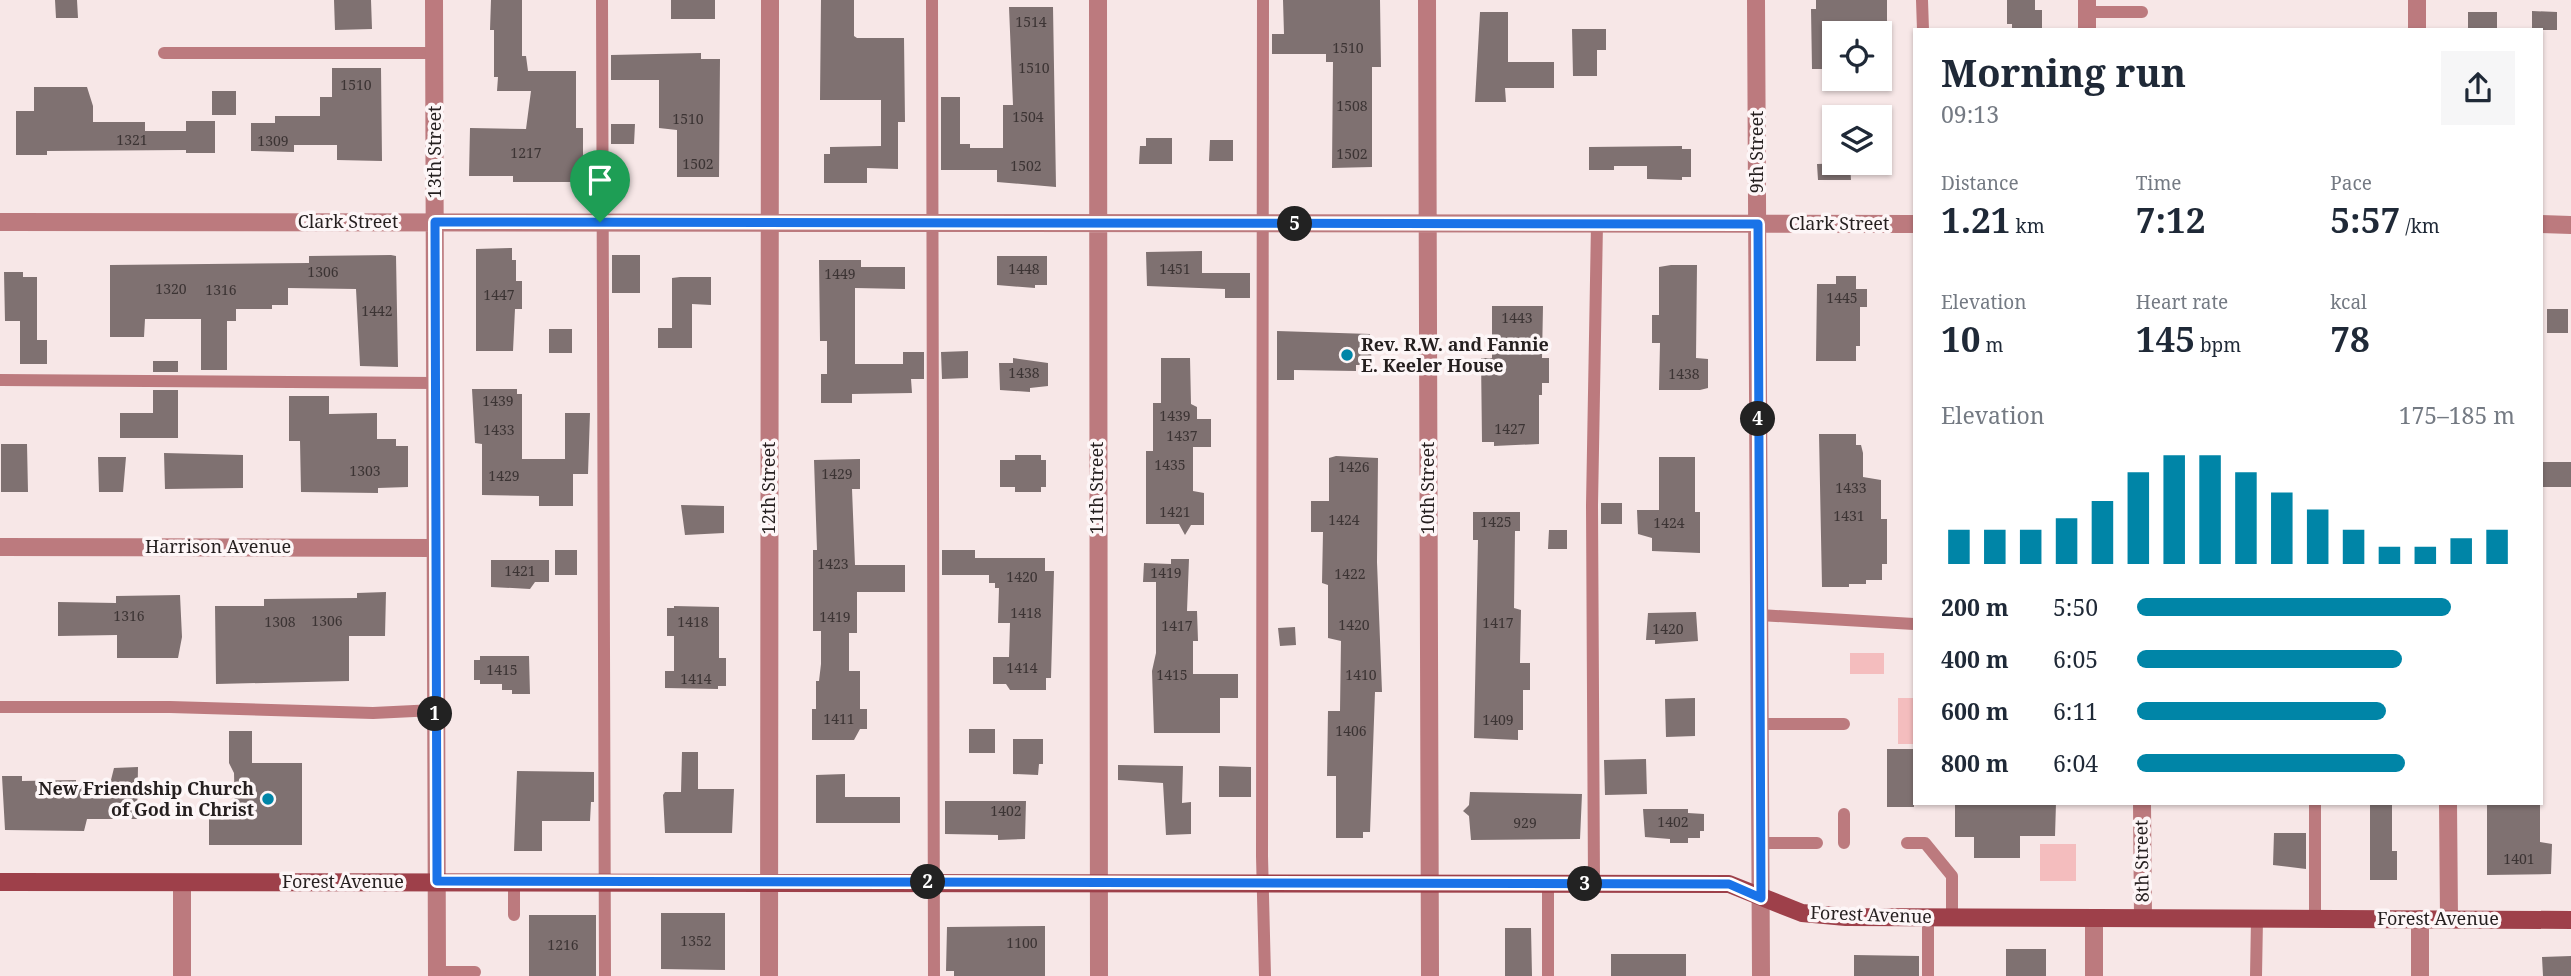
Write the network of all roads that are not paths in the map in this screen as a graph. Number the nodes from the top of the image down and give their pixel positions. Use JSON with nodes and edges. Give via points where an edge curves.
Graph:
{"nodes":[{"id":1,"x":434,"y":0,"type":"edge"},
{"id":2,"x":602,"y":0,"type":"edge"},
{"id":3,"x":770,"y":0,"type":"edge"},
{"id":4,"x":932,"y":0,"type":"edge"},
{"id":5,"x":1098,"y":0,"type":"edge"},
{"id":6,"x":1263,"y":0,"type":"edge"},
{"id":7,"x":1427,"y":0,"type":"edge"},
{"id":8,"x":1756,"y":0,"type":"edge"},
{"id":9,"x":1922,"y":0,"type":"edge"},
{"id":10,"x":2417,"y":0,"type":"edge"},
{"id":11,"x":2142,"y":12,"type":"dead end"},
{"id":12,"x":2087,"y":14,"type":"edge"},
{"id":13,"x":1923,"y":28,"type":"edge"},
{"id":14,"x":2417,"y":28,"type":"edge"},
{"id":15,"x":164,"y":53,"type":"dead end"},
{"id":16,"x":434,"y":53,"type":"junction"},
{"id":17,"x":0,"y":222,"type":"edge"},
{"id":18,"x":435,"y":222,"type":"junction"},
{"id":19,"x":600,"y":222,"type":"junction"},
{"id":20,"x":769,"y":222,"type":"junction"},
{"id":21,"x":933,"y":223,"type":"junction"},
{"id":22,"x":1097,"y":223,"type":"junction"},
{"id":23,"x":1263,"y":224,"type":"junction"},
{"id":24,"x":1428,"y":224,"type":"junction"},
{"id":25,"x":1597,"y":224,"type":"junction"},
{"id":26,"x":1758,"y":224,"type":"junction"},
{"id":27,"x":1913,"y":224,"type":"edge"},
{"id":28,"x":2543,"y":224,"type":"edge"},
{"id":29,"x":2571,"y":225,"type":"edge"},
{"id":30,"x":0,"y":380,"type":"edge"},
{"id":31,"x":435,"y":383,"type":"junction"},
{"id":32,"x":0,"y":547,"type":"edge"},
{"id":33,"x":435,"y":548,"type":"junction"},
{"id":34,"x":1759,"y":615,"type":"junction"},
{"id":35,"x":1913,"y":624,"type":"edge"},
{"id":36,"x":0,"y":708,"type":"edge"},
{"id":37,"x":435,"y":710,"type":"junction"},
{"id":38,"x":1760,"y":723,"type":"junction"},
{"id":39,"x":1844,"y":724,"type":"dead end"},
{"id":40,"x":2142,"y":805,"type":"edge"},
{"id":41,"x":2315,"y":805,"type":"edge"},
{"id":42,"x":2448,"y":805,"type":"edge"},
{"id":43,"x":1843,"y":814,"type":"dead end"},
{"id":44,"x":1760,"y":843,"type":"junction"},
{"id":45,"x":1817,"y":843,"type":"dead end"},
{"id":46,"x":1843,"y":843,"type":"dead end"},
{"id":47,"x":1907,"y":843,"type":"dead end"},
{"id":48,"x":437,"y":881,"type":"junction"},
{"id":49,"x":0,"y":882,"type":"edge"},
{"id":50,"x":514,"y":882,"type":"junction"},
{"id":51,"x":604,"y":882,"type":"junction"},
{"id":52,"x":769,"y":882,"type":"junction"},
{"id":53,"x":933,"y":882,"type":"junction"},
{"id":54,"x":183,"y":883,"type":"junction"},
{"id":55,"x":1098,"y":883,"type":"junction"},
{"id":56,"x":1265,"y":883,"type":"junction"},
{"id":57,"x":1430,"y":883,"type":"junction"},
{"id":58,"x":1548,"y":884,"type":"junction"},
{"id":59,"x":1594,"y":884,"type":"junction"},
{"id":60,"x":1761,"y":898,"type":"junction"},
{"id":61,"x":514,"y":915,"type":"dead end"},
{"id":62,"x":1928,"y":917,"type":"junction"},
{"id":63,"x":1952,"y":918,"type":"junction"},
{"id":64,"x":2094,"y":918,"type":"junction"},
{"id":65,"x":2143,"y":918,"type":"junction"},
{"id":66,"x":2257,"y":919,"type":"junction"},
{"id":67,"x":2315,"y":919,"type":"junction"},
{"id":68,"x":2420,"y":919,"type":"junction"},
{"id":69,"x":2449,"y":919,"type":"junction"},
{"id":70,"x":2571,"y":920,"type":"edge"},
{"id":71,"x":475,"y":972,"type":"dead end"},
{"id":72,"x":437,"y":974,"type":"edge"},
{"id":73,"x":183,"y":976,"type":"edge"},
{"id":74,"x":605,"y":976,"type":"edge"},
{"id":75,"x":769,"y":976,"type":"edge"},
{"id":76,"x":934,"y":976,"type":"edge"},
{"id":77,"x":1099,"y":976,"type":"edge"},
{"id":78,"x":1265,"y":976,"type":"edge"},
{"id":79,"x":1430,"y":976,"type":"edge"},
{"id":80,"x":1548,"y":976,"type":"edge"},
{"id":81,"x":1761,"y":976,"type":"edge"},
{"id":82,"x":1928,"y":976,"type":"edge"},
{"id":83,"x":2094,"y":976,"type":"edge"},
{"id":84,"x":2256,"y":976,"type":"edge"},
{"id":85,"x":2420,"y":976,"type":"edge"}],
"edges":[{"from":1,"to":16,"type":"street","name":"13th Street"},
{"from":2,"to":19,"type":"lane"},
{"from":3,"to":20,"type":"street","name":"12th Street"},
{"from":4,"to":21,"type":"lane"},
{"from":5,"to":22,"type":"street","name":"11th Street"},
{"from":6,"to":23,"type":"lane"},
{"from":7,"to":24,"type":"street","name":"10th Street"},
{"from":8,"to":26,"type":"street","name":"9th Street"},
{"from":9,"to":13,"type":"lane"},
{"from":10,"to":14,"type":"street"},
{"from":11,"to":12,"type":"lane"},
{"from":15,"to":16,"type":"lane"},
{"from":16,"to":18,"type":"street","name":"13th Street"},
{"from":17,"to":18,"type":"street","name":"Clark Street"},
{"from":18,"to":19,"type":"street","name":"Clark Street"},
{"from":18,"to":31,"type":"street","name":"13th Street"},
{"from":19,"to":20,"type":"street","name":"Clark Street"},
{"from":19,"to":51,"type":"lane"},
{"from":20,"to":21,"type":"street","name":"Clark Street"},
{"from":20,"to":52,"type":"street","name":"12th Street"},
{"from":21,"to":22,"type":"street","name":"Clark Street"},
{"from":21,"to":53,"type":"lane"},
{"from":22,"to":23,"type":"street","name":"Clark Street"},
{"from":22,"to":55,"type":"street","name":"11th Street"},
{"from":23,"to":24,"type":"street","name":"Clark Street"},
{"from":23,"to":56,"type":"lane"},
{"from":24,"to":25,"type":"street","name":"Clark Street"},
{"from":24,"to":57,"type":"street","name":"10th Street"},
{"from":25,"to":26,"type":"street","name":"Clark Street"},
{"from":25,"to":59,"type":"lane","via":[[1592,505]]},
{"from":26,"to":27,"type":"street","name":"Clark Street"},
{"from":26,"to":34,"type":"street","name":"9th Street"},
{"from":28,"to":29,"type":"street"},
{"from":30,"to":31,"type":"lane"},
{"from":31,"to":33,"type":"street","name":"13th Street"},
{"from":32,"to":33,"type":"street","name":"Harrison Avenue"},
{"from":33,"to":37,"type":"street","name":"13th Street"},
{"from":34,"to":35,"type":"lane"},
{"from":34,"to":38,"type":"street","name":"9th Street"},
{"from":36,"to":37,"type":"lane"},
{"from":37,"to":48,"type":"street","name":"13th Street"},
{"from":38,"to":39,"type":"lane"},
{"from":38,"to":44,"type":"street","name":"9th Street"},
{"from":40,"to":65,"type":"street","name":"8th Street"},
{"from":41,"to":67,"type":"lane"},
{"from":42,"to":69,"type":"street"},
{"from":43,"to":46,"type":"lane"},
{"from":44,"to":45,"type":"lane"},
{"from":44,"to":60,"type":"street","name":"9th Street"},
{"from":47,"to":63,"type":"lane","via":[[1926,843],[1952,876]]},
{"from":48,"to":50,"type":"street","name":"Forest Avenue"},
{"from":48,"to":54,"type":"street","name":"Forest Avenue"},
{"from":48,"to":72,"type":"street","name":"13th Street"},
{"from":49,"to":54,"type":"street","name":"Forest Avenue"},
{"from":50,"to":51,"type":"street","name":"Forest Avenue"},
{"from":50,"to":61,"type":"lane"},
{"from":51,"to":52,"type":"street","name":"Forest Avenue"},
{"from":51,"to":74,"type":"lane"},
{"from":52,"to":53,"type":"street","name":"Forest Avenue"},
{"from":52,"to":75,"type":"street","name":"12th Street"},
{"from":53,"to":55,"type":"street","name":"Forest Avenue"},
{"from":53,"to":76,"type":"lane"},
{"from":54,"to":73,"type":"street"},
{"from":55,"to":56,"type":"street","name":"Forest Avenue"},
{"from":55,"to":77,"type":"street","name":"11th Street"},
{"from":56,"to":57,"type":"street","name":"Forest Avenue"},
{"from":56,"to":78,"type":"lane"},
{"from":57,"to":58,"type":"street","name":"Forest Avenue"},
{"from":57,"to":79,"type":"street","name":"10th Street"},
{"from":58,"to":59,"type":"street","name":"Forest Avenue"},
{"from":58,"to":80,"type":"lane"},
{"from":59,"to":60,"type":"street","name":"Forest Avenue","via":[[1729,884]]},
{"from":60,"to":62,"type":"street","name":"Forest Avenue","via":[[1802,913]]},
{"from":60,"to":81,"type":"street","name":"9th Street"},
{"from":62,"to":63,"type":"street","name":"Forest Avenue"},
{"from":62,"to":82,"type":"lane"},
{"from":63,"to":64,"type":"street","name":"Forest Avenue"},
{"from":64,"to":65,"type":"street","name":"Forest Avenue"},
{"from":64,"to":83,"type":"street"},
{"from":65,"to":66,"type":"street","name":"Forest Avenue"},
{"from":66,"to":67,"type":"street","name":"Forest Avenue"},
{"from":66,"to":84,"type":"lane"},
{"from":67,"to":68,"type":"street","name":"Forest Avenue"},
{"from":68,"to":69,"type":"street","name":"Forest Avenue"},
{"from":68,"to":85,"type":"street"},
{"from":69,"to":70,"type":"street","name":"Forest Avenue"},
{"from":71,"to":72,"type":"lane"}]}
